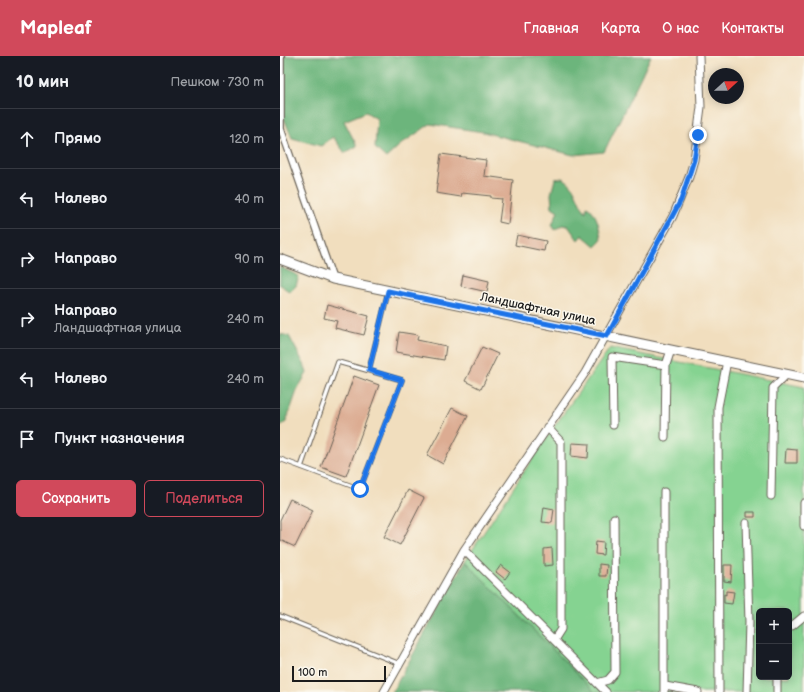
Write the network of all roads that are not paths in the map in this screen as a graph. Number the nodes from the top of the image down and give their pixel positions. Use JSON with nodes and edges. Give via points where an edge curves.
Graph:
{"nodes":[{"id":1,"x":281,"y":56,"type":"edge"},
{"id":2,"x":699,"y":56,"type":"edge"},
{"id":3,"x":280,"y":256,"type":"edge"},
{"id":4,"x":280,"y":259,"type":"edge"},
{"id":5,"x":293,"y":263,"type":"junction"},
{"id":6,"x":333,"y":279,"type":"junction"},
{"id":7,"x":388,"y":291,"type":"junction"},
{"id":8,"x":607,"y":336,"type":"junction"},
{"id":9,"x":671,"y":350,"type":"junction"},
{"id":10,"x":726,"y":361,"type":"junction"},
{"id":11,"x":666,"y":365,"type":"junction"},
{"id":12,"x":369,"y":370,"type":"junction"},
{"id":13,"x":787,"y":374,"type":"junction"},
{"id":14,"x":804,"y":378,"type":"edge"},
{"id":15,"x":612,"y":426,"type":"dead end"},
{"id":16,"x":547,"y":427,"type":"junction"},
{"id":17,"x":666,"y":437,"type":"dead end"},
{"id":18,"x":280,"y":459,"type":"edge"},
{"id":19,"x":301,"y":467,"type":"junction"},
{"id":20,"x":664,"y":492,"type":"dead end"},
{"id":21,"x":770,"y":496,"type":"dead end"},
{"id":22,"x":804,"y":503,"type":"edge"},
{"id":23,"x":614,"y":518,"type":"dead end"},
{"id":24,"x":746,"y":523,"type":"dead end"},
{"id":25,"x":804,"y":526,"type":"edge"},
{"id":26,"x":464,"y":550,"type":"junction"},
{"id":27,"x":280,"y":616,"type":"edge"},
{"id":28,"x":804,"y":616,"type":"edge"},
{"id":29,"x":792,"y":626,"type":"edge"},
{"id":30,"x":554,"y":640,"type":"junction"},
{"id":31,"x":400,"y":664,"type":"junction"},
{"id":32,"x":777,"y":680,"type":"edge"},
{"id":33,"x":597,"y":683,"type":"junction"},
{"id":34,"x":665,"y":689,"type":"edge"},
{"id":35,"x":384,"y":692,"type":"edge"},
{"id":36,"x":606,"y":692,"type":"edge"},
{"id":37,"x":698,"y":692,"type":"edge"},
{"id":38,"x":719,"y":692,"type":"edge"},
{"id":39,"x":747,"y":692,"type":"edge"},
{"id":40,"x":777,"y":692,"type":"edge"}],
"edges":[{"from":1,"to":6,"type":"street","via":[[281,129]]},
{"from":2,"to":8,"type":"street","via":[[700,107],[694,160],[689,177],[674,216]]},
{"from":3,"to":5,"type":"street"},
{"from":4,"to":5,"type":"street"},
{"from":5,"to":6,"type":"street","name":"Ландшафтная улица"},
{"from":6,"to":7,"type":"street","name":"Ландшафтная улица"},
{"from":7,"to":8,"type":"street","name":"Ландшафтная улица"},
{"from":7,"to":12,"type":"lane"},
{"from":8,"to":9,"type":"street","name":"Ландшафтная улица"},
{"from":8,"to":16,"type":"street"},
{"from":9,"to":10,"type":"street","name":"Ландшафтная улица"},
{"from":9,"to":11,"type":"street"},
{"from":10,"to":13,"type":"street","name":"Ландшафтная улица"},
{"from":10,"to":38,"type":"street","via":[[718,407]]},
{"from":11,"to":15,"type":"street","via":[[612,357]]},
{"from":11,"to":17,"type":"street"},
{"from":12,"to":19,"type":"lane","via":[[338,362]]},
{"from":12,"to":19,"type":"lane","via":[[402,380],[360,489]]},
{"from":13,"to":14,"type":"street","name":"Ландшафтная улица"},
{"from":13,"to":21,"type":"street","via":[[773,388]]},
{"from":16,"to":26,"type":"street"},
{"from":16,"to":30,"type":"street","via":[[561,442],[561,629]]},
{"from":18,"to":19,"type":"lane"},
{"from":20,"to":34,"type":"street"},
{"from":22,"to":25,"type":"street"},
{"from":23,"to":33,"type":"street","via":[[614,672],[608,680]]},
{"from":24,"to":39,"type":"street","via":[[749,622]]},
{"from":26,"to":30,"type":"street"},
{"from":26,"to":31,"type":"street"},
{"from":27,"to":31,"type":"lane"},
{"from":28,"to":29,"type":"street"},
{"from":30,"to":33,"type":"street"},
{"from":31,"to":35,"type":"street"},
{"from":32,"to":40,"type":"street"},
{"from":33,"to":36,"type":"street"},
{"from":34,"to":37,"type":"street"}]}
